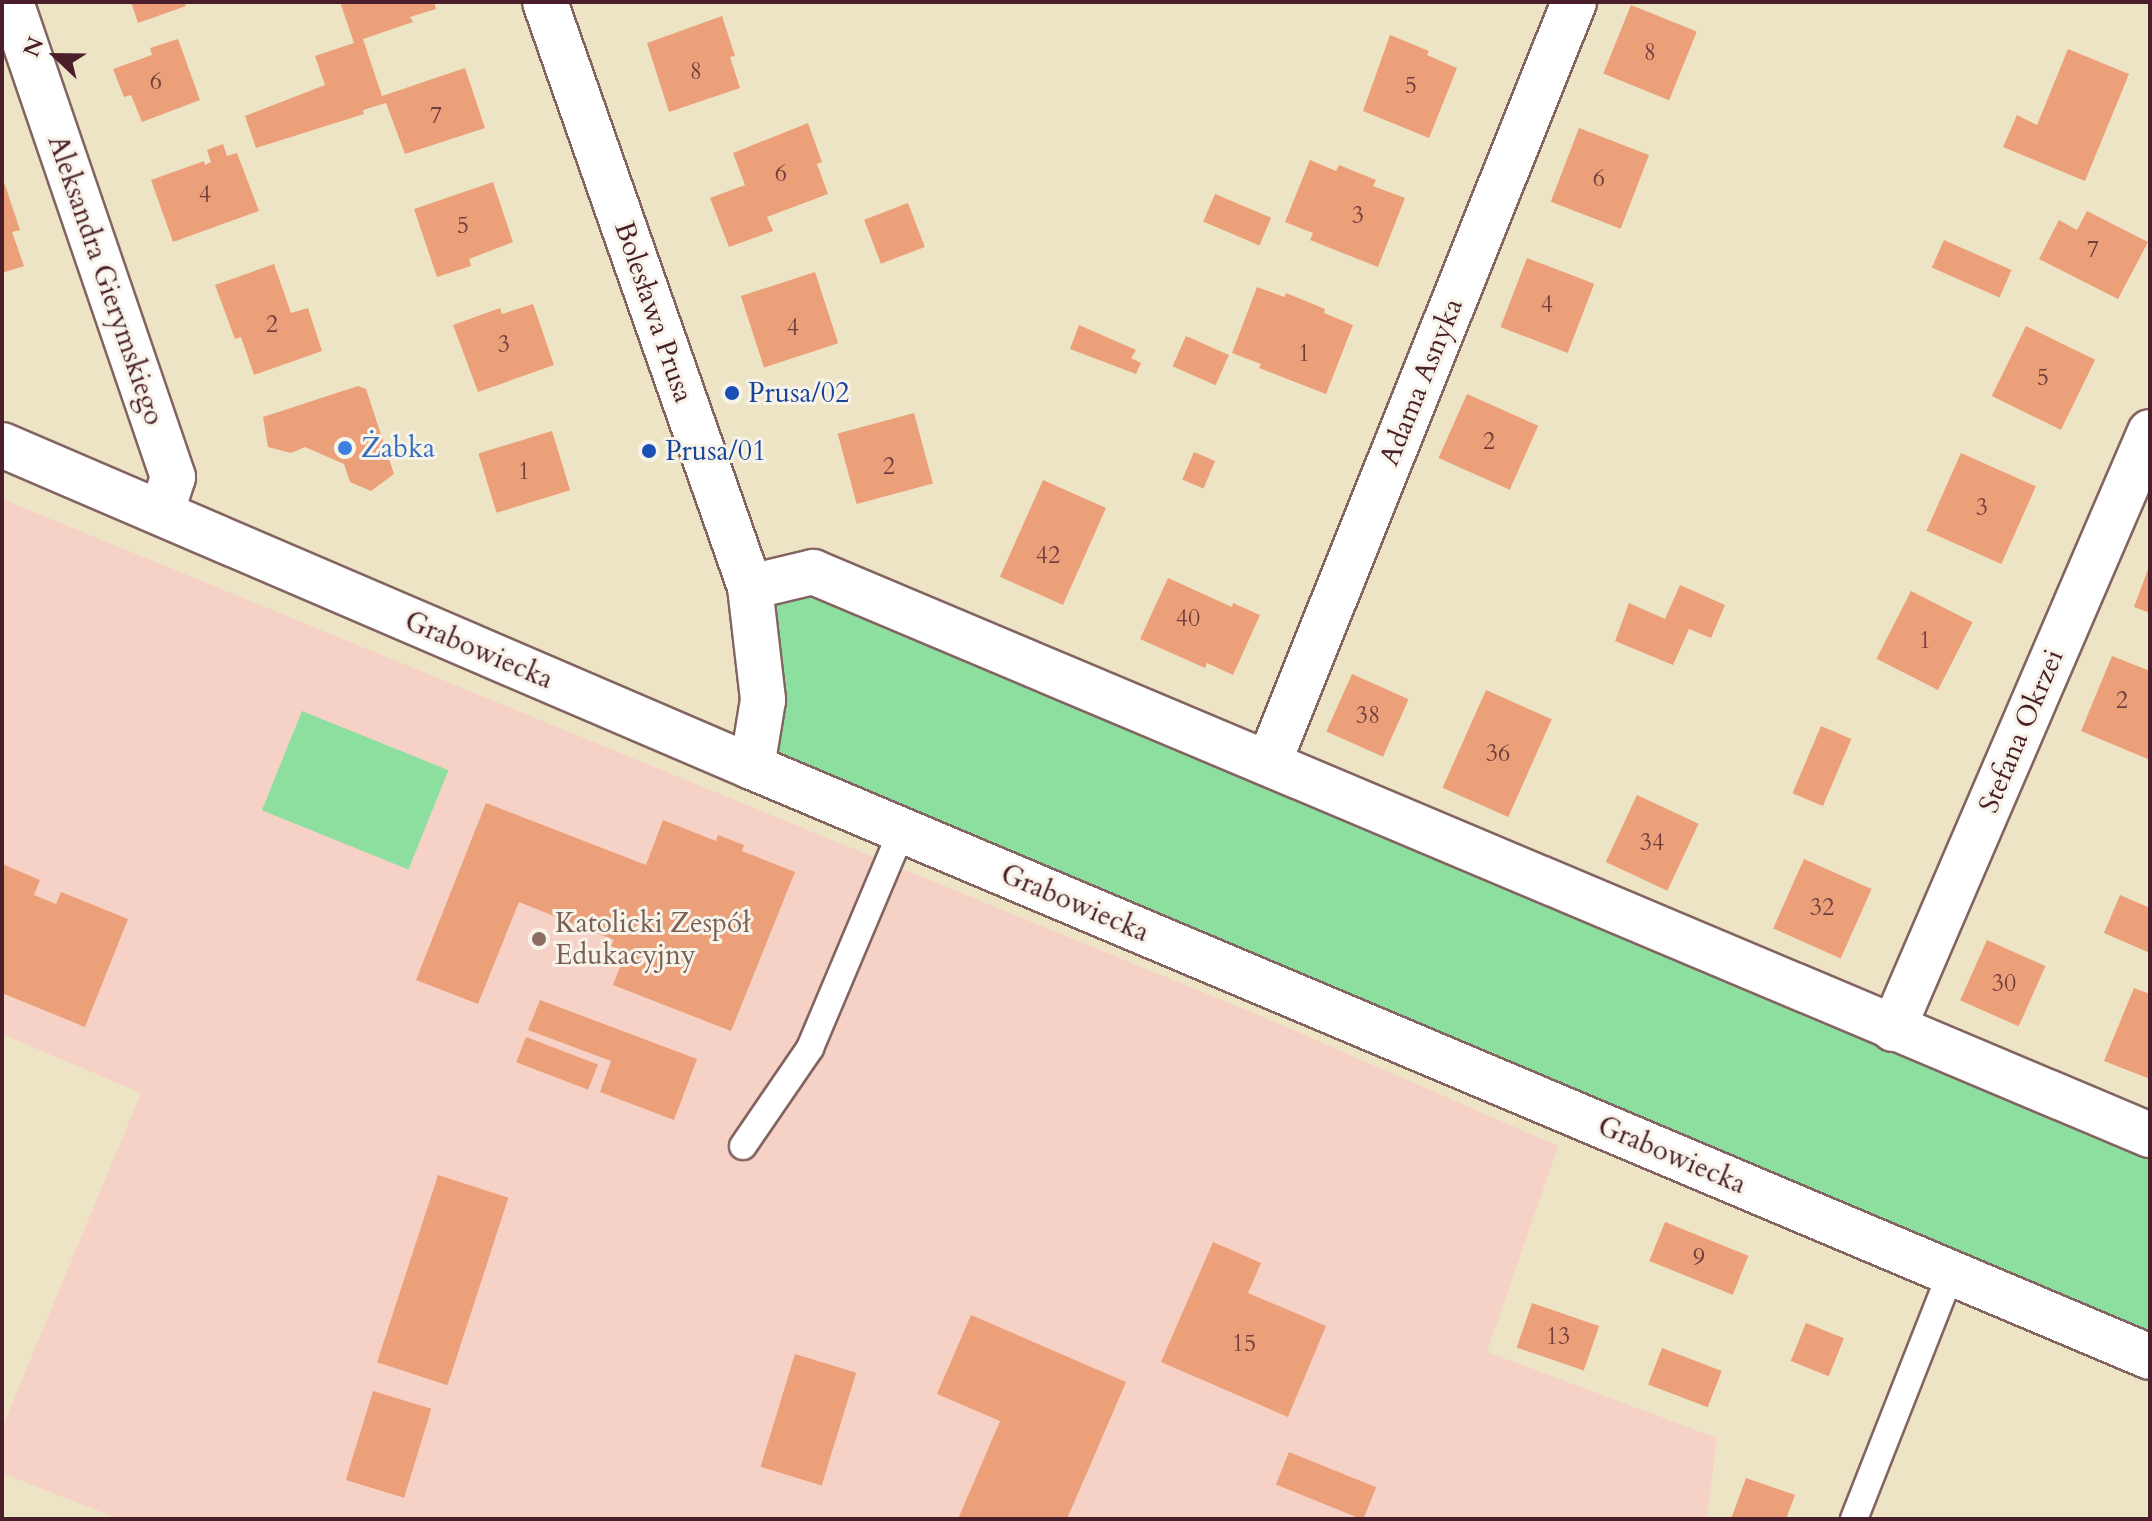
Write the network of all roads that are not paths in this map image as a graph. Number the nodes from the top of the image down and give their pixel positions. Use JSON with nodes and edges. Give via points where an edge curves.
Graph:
{"nodes":[{"id":1,"x":11,"y":2,"type":"edge"},
{"id":2,"x":545,"y":2,"type":"edge"},
{"id":3,"x":1574,"y":2,"type":"edge"},
{"id":4,"x":2150,"y":432,"type":"edge"},
{"id":5,"x":2,"y":445,"type":"edge"},
{"id":6,"x":161,"y":513,"type":"junction"},
{"id":7,"x":750,"y":587,"type":"junction"},
{"id":8,"x":1269,"y":762,"type":"junction"},
{"id":9,"x":752,"y":767,"type":"junction"},
{"id":10,"x":902,"y":830,"type":"junction"},
{"id":11,"x":1893,"y":1029,"type":"junction"},
{"id":12,"x":2150,"y":1135,"type":"edge"},
{"id":13,"x":743,"y":1146,"type":"dead end"},
{"id":14,"x":1951,"y":1273,"type":"junction"},
{"id":15,"x":2150,"y":1357,"type":"edge"},
{"id":16,"x":1854,"y":1519,"type":"edge"}],
"edges":[{"from":1,"to":6,"type":"street","name":"Aleksandra Gierymskiego","via":[[173,477]]},
{"from":2,"to":7,"type":"street","name":"Bolesława Prusa"},
{"from":3,"to":8,"type":"street","name":"Adama Asnyka"},
{"from":4,"to":11,"type":"street","name":"Stefana Okrzei"},
{"from":5,"to":6,"type":"street","name":"Grabowiecka"},
{"from":6,"to":9,"type":"street","name":"Grabowiecka"},
{"from":7,"to":8,"type":"street","via":[[813,572]]},
{"from":7,"to":9,"type":"street","name":"Bolesława Prusa","via":[[763,700]]},
{"from":8,"to":11,"type":"street"},
{"from":9,"to":10,"type":"street","name":"Grabowiecka"},
{"from":10,"to":13,"type":"lane","via":[[810,1048]]},
{"from":10,"to":14,"type":"street","name":"Grabowiecka"},
{"from":11,"to":12,"type":"street"},
{"from":14,"to":15,"type":"street","name":"Grabowiecka"},
{"from":14,"to":16,"type":"lane"}]}
